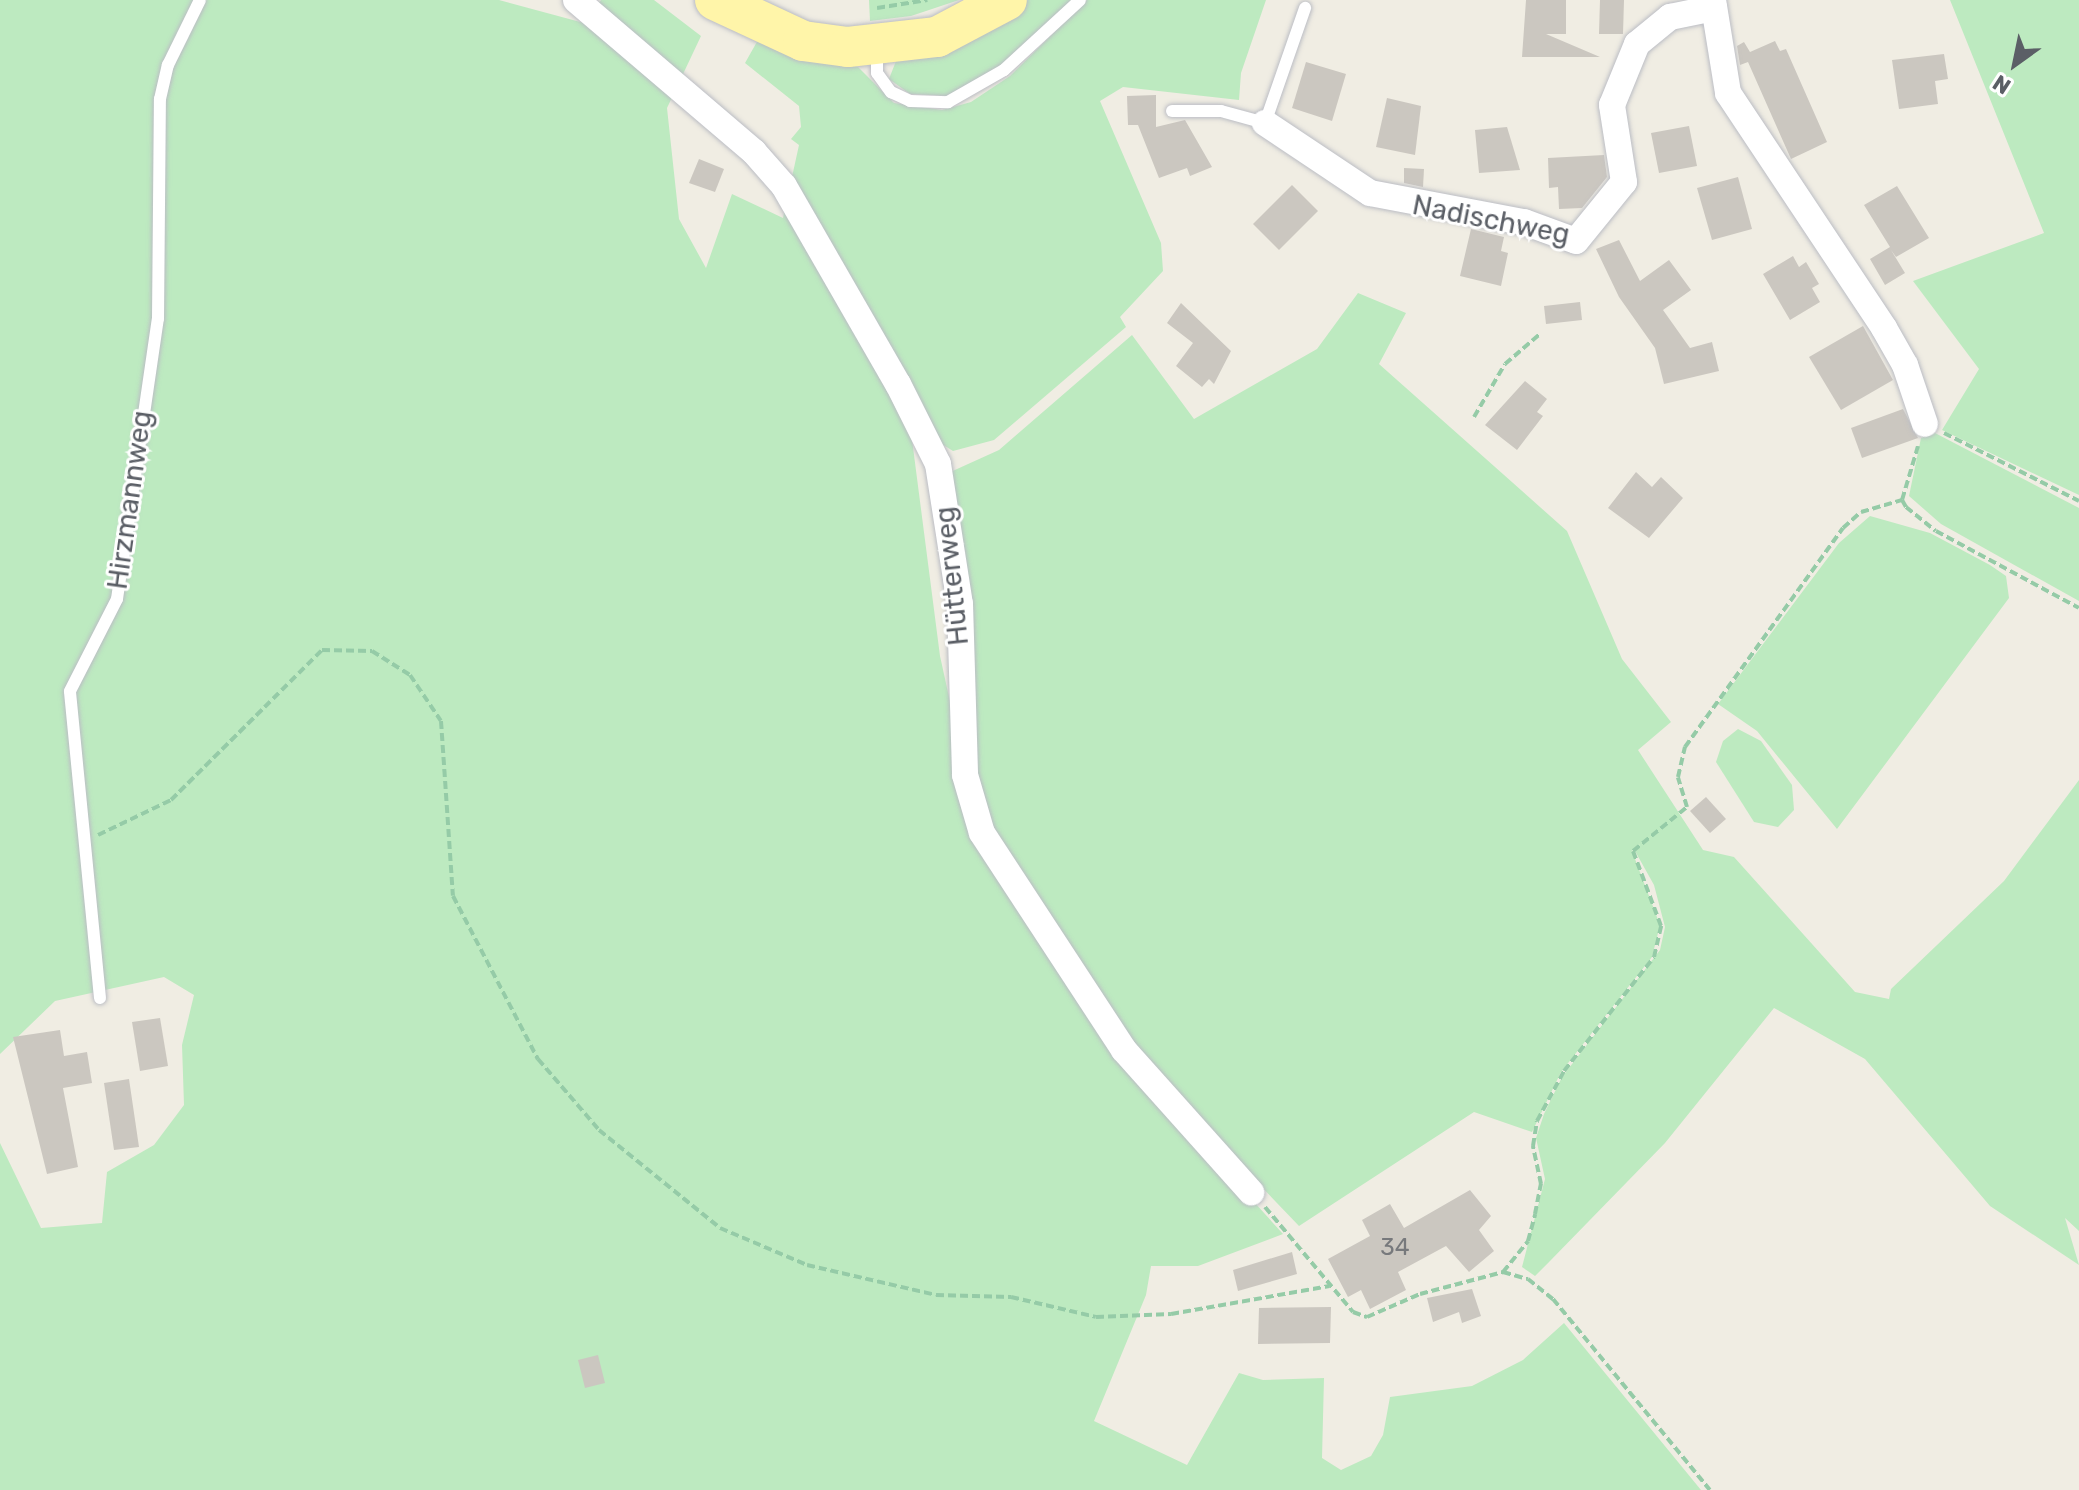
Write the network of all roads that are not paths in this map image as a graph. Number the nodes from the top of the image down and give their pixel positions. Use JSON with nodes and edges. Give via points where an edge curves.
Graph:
{"nodes":[{"id":1,"x":200,"y":0,"type":"edge"},
{"id":2,"x":576,"y":0,"type":"edge"},
{"id":3,"x":715,"y":0,"type":"edge"},
{"id":4,"x":1007,"y":0,"type":"edge"},
{"id":5,"x":1080,"y":0,"type":"edge"},
{"id":6,"x":1713,"y":4,"type":"edge"},
{"id":7,"x":1305,"y":8,"type":"dead end"},
{"id":8,"x":876,"y":53,"type":"junction"},
{"id":9,"x":1172,"y":111,"type":"dead end"},
{"id":10,"x":1265,"y":123,"type":"junction"},
{"id":11,"x":1925,"y":424,"type":"road end"},
{"id":12,"x":100,"y":998,"type":"dead end"},
{"id":13,"x":1251,"y":1192,"type":"road end"}],
"edges":[{"from":1,"to":12,"type":"lane","name":"Hirzmannweg","via":[[168,65],[160,99],[158,319],[117,599],[70,691],[89,840]]},
{"from":2,"to":13,"type":"street","name":"Hütterweg","via":[[754,152],[784,186],[898,384],[938,464],[960,604],[965,775],[982,833],[1124,1050]]},
{"from":3,"to":8,"type":"main road","via":[[803,41]]},
{"from":4,"to":8,"type":"main road","via":[[937,37]]},
{"from":5,"to":8,"type":"lane","via":[[1004,70],[948,102],[910,101],[891,92]]},
{"from":6,"to":10,"type":"street","name":"Nadischweg","via":[[1670,17],[1637,44],[1612,105],[1624,182],[1576,241],[1524,222],[1370,193]]},
{"from":6,"to":11,"type":"street","name":"Nadischweg","via":[[1728,93],[1884,328],[1905,365]]},
{"from":7,"to":10,"type":"lane"},
{"from":9,"to":10,"type":"lane","via":[[1221,111]]}]}
